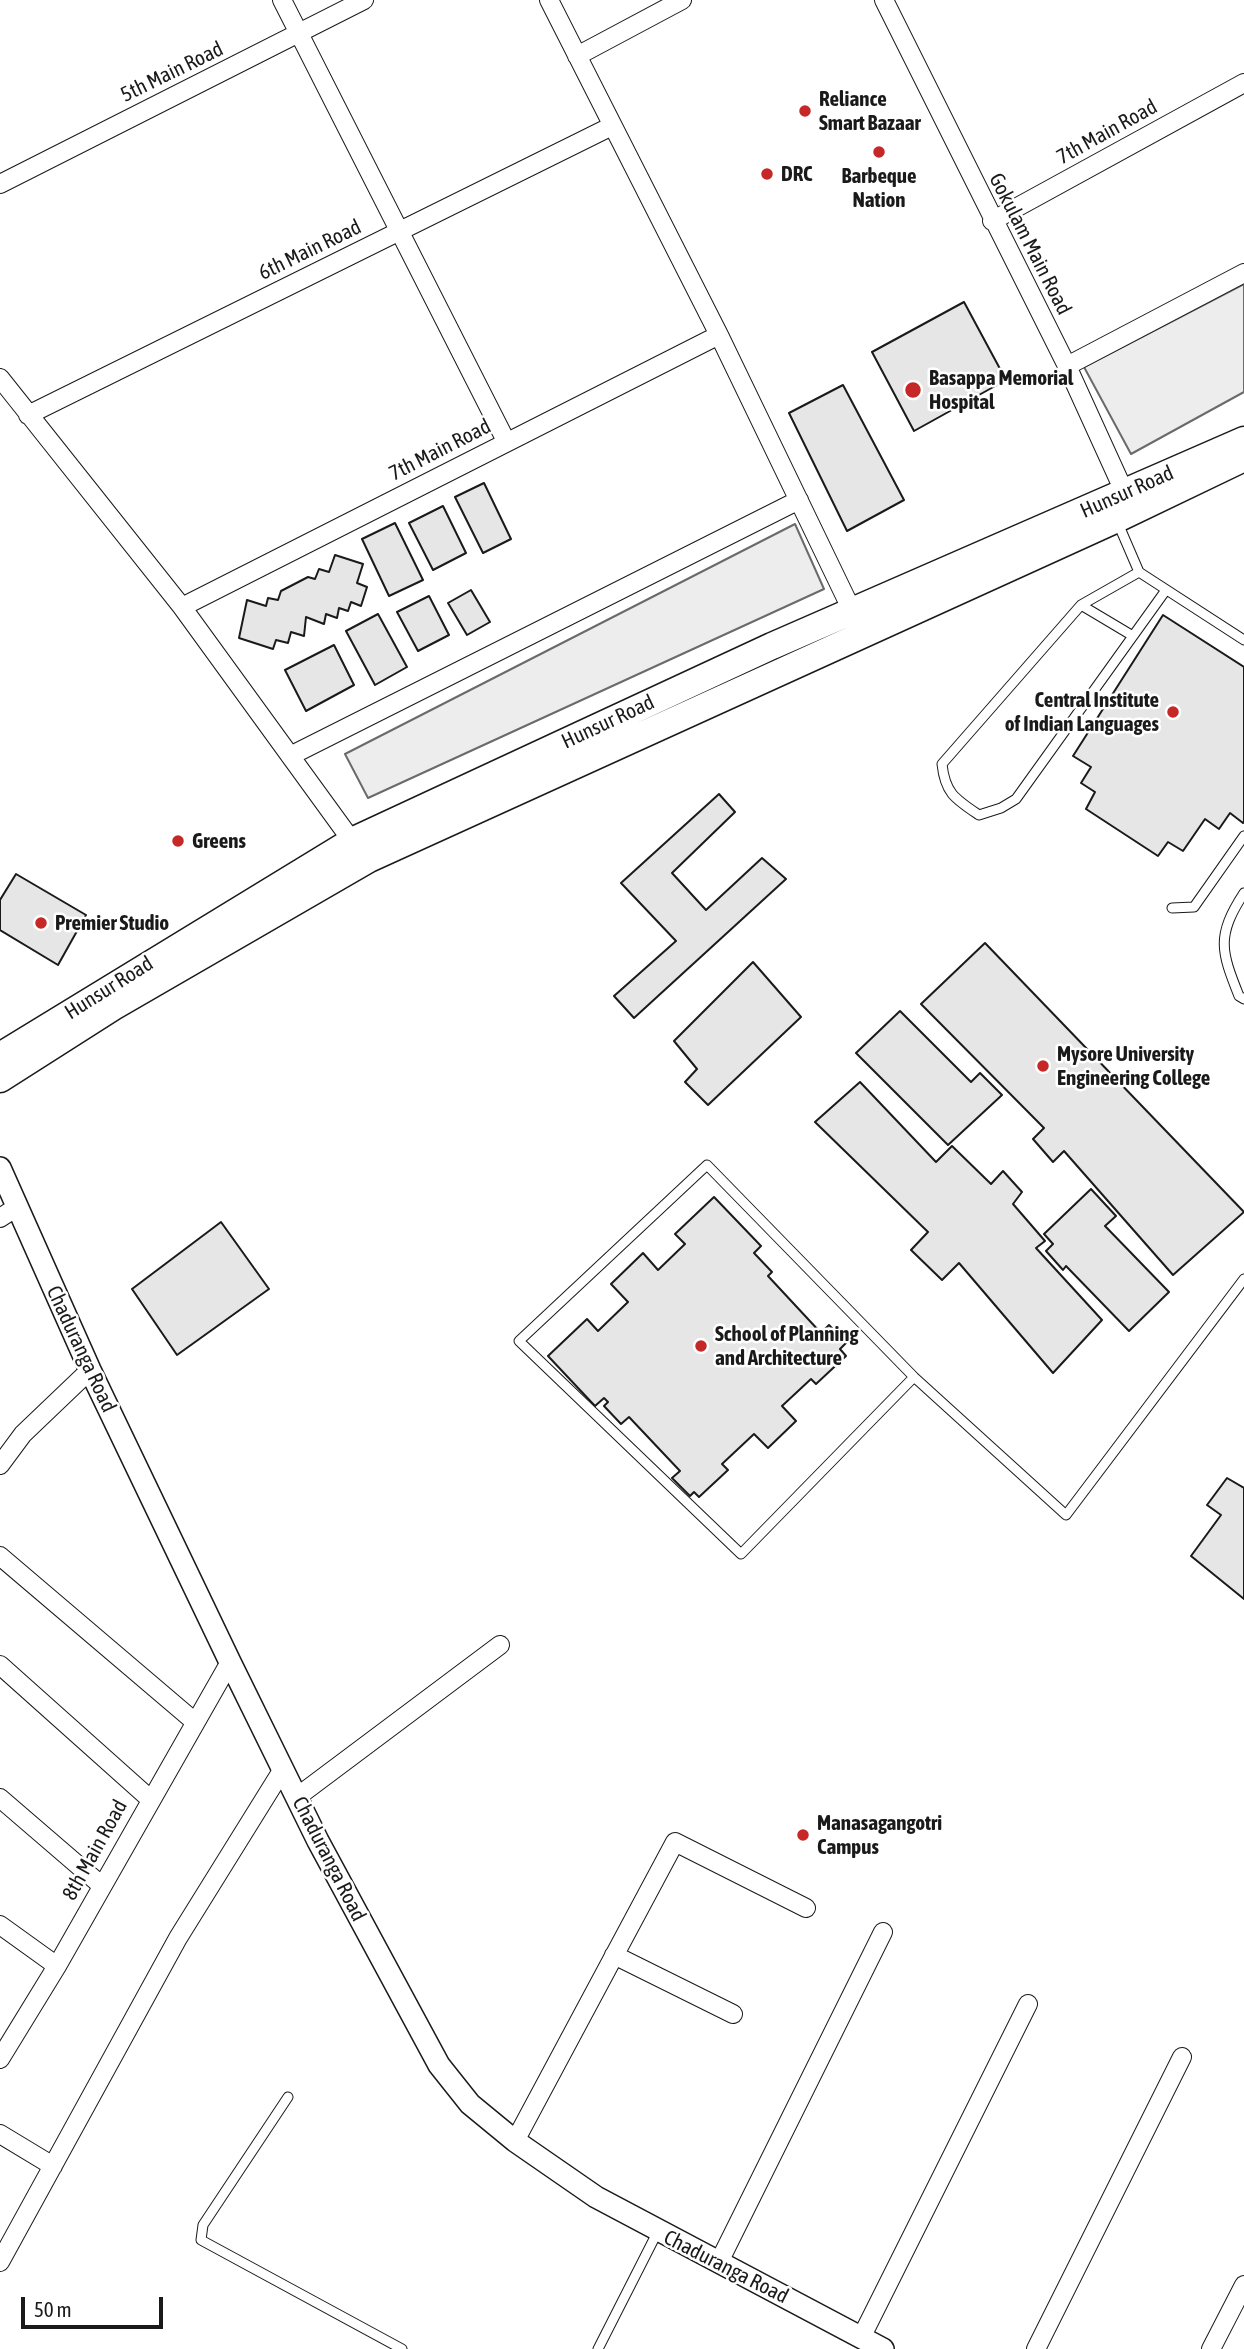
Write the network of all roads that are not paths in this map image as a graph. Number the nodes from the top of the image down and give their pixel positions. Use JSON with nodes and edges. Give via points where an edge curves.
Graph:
{"nodes":[{"id":1,"x":282,"y":0,"type":"edge"},
{"id":2,"x":364,"y":0,"type":"edge"},
{"id":3,"x":549,"y":0,"type":"edge"},
{"id":4,"x":682,"y":0,"type":"edge"},
{"id":5,"x":884,"y":0,"type":"edge"},
{"id":6,"x":299,"y":35,"type":"junction"},
{"id":7,"x":577,"y":56,"type":"junction"},
{"id":8,"x":1244,"y":83,"type":"edge"},
{"id":9,"x":612,"y":126,"type":"junction"},
{"id":10,"x":0,"y":184,"type":"edge"},
{"id":11,"x":992,"y":221,"type":"junction"},
{"id":12,"x":399,"y":232,"type":"junction"},
{"id":13,"x":1244,"y":273,"type":"edge"},
{"id":14,"x":719,"y":335,"type":"junction"},
{"id":15,"x":1067,"y":366,"type":"junction"},
{"id":16,"x":0,"y":378,"type":"edge"},
{"id":17,"x":28,"y":415,"type":"junction"},
{"id":18,"x":1244,"y":440,"type":"edge"},
{"id":19,"x":506,"y":442,"type":"junction"},
{"id":20,"x":1244,"y":458,"type":"edge"},
{"id":21,"x":799,"y":500,"type":"junction"},
{"id":22,"x":1125,"y":508,"type":"junction"},
{"id":23,"x":1139,"y":572,"type":"junction"},
{"id":24,"x":1166,"y":590,"type":"junction"},
{"id":25,"x":1081,"y":605,"type":"junction"},
{"id":26,"x":182,"y":607,"type":"junction"},
{"id":27,"x":858,"y":622,"type":"junction"},
{"id":28,"x":1133,"y":636,"type":"junction"},
{"id":29,"x":1244,"y":640,"type":"edge"},
{"id":30,"x":290,"y":756,"type":"junction"},
{"id":31,"x":1244,"y":836,"type":"edge"},
{"id":32,"x":352,"y":841,"type":"junction"},
{"id":33,"x":1244,"y":894,"type":"edge"},
{"id":34,"x":1172,"y":908,"type":"dead end"},
{"id":35,"x":1244,"y":999,"type":"edge"},
{"id":36,"x":0,"y":1056,"type":"edge"},
{"id":37,"x":0,"y":1079,"type":"edge"},
{"id":38,"x":0,"y":1168,"type":"edge"},
{"id":39,"x":9,"y":1212,"type":"edge"},
{"id":40,"x":1244,"y":1279,"type":"edge"},
{"id":41,"x":90,"y":1370,"type":"junction"},
{"id":42,"x":914,"y":1377,"type":"junction"},
{"id":43,"x":0,"y":1465,"type":"edge"},
{"id":44,"x":0,"y":1556,"type":"edge"},
{"id":45,"x":500,"y":1645,"type":"dead end"},
{"id":46,"x":230,"y":1662,"type":"junction"},
{"id":47,"x":0,"y":1665,"type":"edge"},
{"id":48,"x":195,"y":1721,"type":"junction"},
{"id":49,"x":283,"y":1769,"type":"junction"},
{"id":50,"x":297,"y":1797,"type":"junction"},
{"id":51,"x":0,"y":1798,"type":"edge"},
{"id":52,"x":150,"y":1799,"type":"junction"},
{"id":53,"x":101,"y":1885,"type":"junction"},
{"id":54,"x":806,"y":1908,"type":"dead end"},
{"id":55,"x":0,"y":1925,"type":"edge"},
{"id":56,"x":883,"y":1932,"type":"dead end"},
{"id":57,"x":614,"y":1955,"type":"junction"},
{"id":58,"x":57,"y":1966,"type":"junction"},
{"id":59,"x":1028,"y":2004,"type":"dead end"},
{"id":60,"x":733,"y":2014,"type":"dead end"},
{"id":61,"x":1182,"y":2057,"type":"dead end"},
{"id":62,"x":0,"y":2059,"type":"edge"},
{"id":63,"x":288,"y":2098,"type":"dead end"},
{"id":64,"x":0,"y":2134,"type":"edge"},
{"id":65,"x":515,"y":2141,"type":"junction"},
{"id":66,"x":54,"y":2166,"type":"junction"},
{"id":67,"x":658,"y":2231,"type":"junction"},
{"id":68,"x":0,"y":2262,"type":"edge"},
{"id":69,"x":719,"y":2262,"type":"junction"},
{"id":70,"x":1244,"y":2285,"type":"edge"},
{"id":71,"x":861,"y":2338,"type":"junction"},
{"id":72,"x":402,"y":2349,"type":"edge"},
{"id":73,"x":598,"y":2349,"type":"edge"},
{"id":74,"x":883,"y":2349,"type":"edge"},
{"id":75,"x":1036,"y":2349,"type":"edge"},
{"id":76,"x":1211,"y":2349,"type":"edge"}],
"edges":[{"from":1,"to":6,"type":"street"},
{"from":2,"to":6,"type":"street","name":"5th Main Road"},
{"from":3,"to":7,"type":"street"},
{"from":4,"to":7,"type":"street"},
{"from":5,"to":11,"type":"street","name":"Gokulam Main Road"},
{"from":6,"to":10,"type":"street","name":"5th Main Road"},
{"from":6,"to":12,"type":"street"},
{"from":7,"to":9,"type":"street"},
{"from":8,"to":11,"type":"street","name":"7th Main Road"},
{"from":9,"to":12,"type":"street","name":"6th Main Road"},
{"from":9,"to":14,"type":"street"},
{"from":11,"to":15,"type":"street","name":"Gokulam Main Road"},
{"from":12,"to":17,"type":"street","name":"6th Main Road"},
{"from":12,"to":19,"type":"street"},
{"from":13,"to":15,"type":"street"},
{"from":14,"to":19,"type":"street","name":"7th Main Road"},
{"from":14,"to":21,"type":"street"},
{"from":15,"to":22,"type":"street","name":"Gokulam Main Road"},
{"from":16,"to":17,"type":"street"},
{"from":17,"to":26,"type":"street"},
{"from":18,"to":22,"type":"main road","name":"Hunsur Road"},
{"from":19,"to":26,"type":"street","name":"7th Main Road"},
{"from":20,"to":22,"type":"main road"},
{"from":21,"to":27,"type":"street"},
{"from":21,"to":30,"type":"street"},
{"from":22,"to":23,"type":"lane"},
{"from":22,"to":27,"type":"main road","name":"Hunsur Road"},
{"from":23,"to":24,"type":"lane"},
{"from":23,"to":25,"type":"lane"},
{"from":24,"to":28,"type":"lane"},
{"from":24,"to":29,"type":"lane"},
{"from":25,"to":28,"type":"lane"},
{"from":25,"to":28,"type":"lane","via":[[942,764],[944,786],[979,815],[1016,799]]},
{"from":26,"to":30,"type":"street"},
{"from":27,"to":32,"type":"main road","name":"Hunsur Road"},
{"from":27,"to":37,"type":"main road","via":[[369,859],[113,1007]]},
{"from":30,"to":32,"type":"street"},
{"from":31,"to":34,"type":"lane","via":[[1194,907]]},
{"from":32,"to":36,"type":"main road","name":"Hunsur Road"},
{"from":33,"to":35,"type":"lane","via":[[1226,920],[1223,957]]},
{"from":38,"to":39,"type":"street","name":"Chaduranga Road"},
{"from":39,"to":41,"type":"street","name":"Chaduranga Road"},
{"from":40,"to":42,"type":"lane","via":[[1066,1515]]},
{"from":41,"to":43,"type":"street","via":[[23,1434]]},
{"from":41,"to":46,"type":"street","name":"Chaduranga Road"},
{"from":42,"to":42,"type":"lane","via":[[707,1165],[519,1341],[741,1555]]},
{"from":44,"to":48,"type":"street"},
{"from":45,"to":50,"type":"street"},
{"from":46,"to":48,"type":"street","name":"8th Main Road"},
{"from":46,"to":49,"type":"street","name":"Chaduranga Road"},
{"from":47,"to":52,"type":"street"},
{"from":48,"to":52,"type":"street","name":"8th Main Road"},
{"from":49,"to":50,"type":"street","name":"Chaduranga Road"},
{"from":49,"to":66,"type":"street","via":[[178,1938]]},
{"from":50,"to":65,"type":"street","name":"Chaduranga Road","via":[[439,2066],[470,2104]]},
{"from":51,"to":53,"type":"street"},
{"from":52,"to":53,"type":"street","name":"8th Main Road"},
{"from":53,"to":58,"type":"street","name":"8th Main Road"},
{"from":54,"to":57,"type":"street","via":[[675,1842]]},
{"from":55,"to":58,"type":"street"},
{"from":56,"to":69,"type":"street"},
{"from":57,"to":60,"type":"street"},
{"from":57,"to":65,"type":"street"},
{"from":58,"to":62,"type":"street","name":"8th Main Road"},
{"from":59,"to":71,"type":"street"},
{"from":61,"to":75,"type":"street"},
{"from":63,"to":72,"type":"lane","via":[[203,2225],[201,2240]]},
{"from":64,"to":66,"type":"street"},
{"from":65,"to":67,"type":"street","name":"Chaduranga Road","via":[[596,2197]]},
{"from":66,"to":68,"type":"street"},
{"from":67,"to":69,"type":"street","name":"Chaduranga Road"},
{"from":67,"to":73,"type":"lane"},
{"from":69,"to":71,"type":"street","name":"Chaduranga Road"},
{"from":70,"to":76,"type":"street"},
{"from":71,"to":74,"type":"street","name":"Chaduranga Road"}]}
